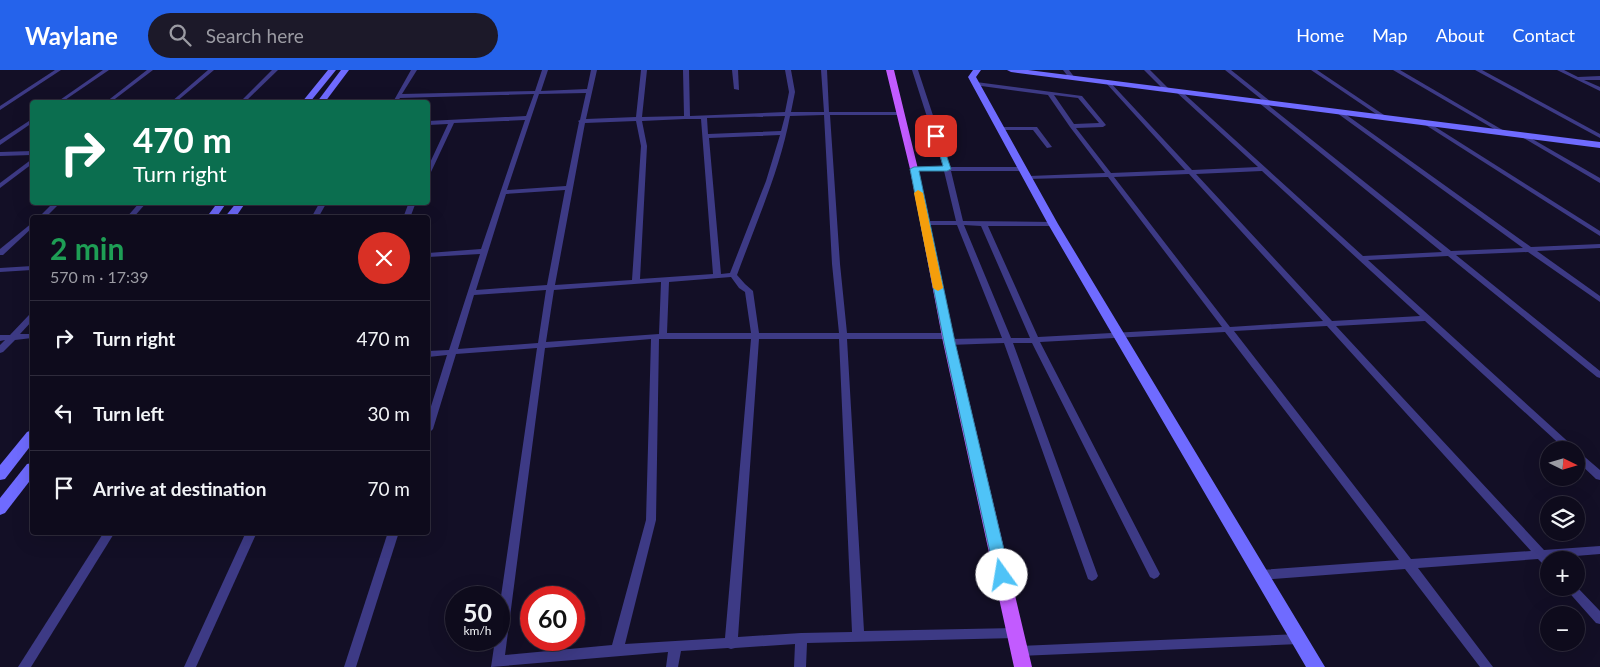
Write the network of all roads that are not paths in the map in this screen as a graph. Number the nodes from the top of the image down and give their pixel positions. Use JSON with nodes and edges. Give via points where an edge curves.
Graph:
{"nodes":[{"id":1,"x":58,"y":70,"type":"edge"},
{"id":2,"x":106,"y":70,"type":"edge"},
{"id":3,"x":150,"y":70,"type":"edge"},
{"id":4,"x":210,"y":70,"type":"edge"},
{"id":5,"x":274,"y":70,"type":"edge"},
{"id":6,"x":332,"y":70,"type":"edge"},
{"id":7,"x":345,"y":70,"type":"edge"},
{"id":8,"x":414,"y":70,"type":"edge"},
{"id":9,"x":544,"y":70,"type":"edge"},
{"id":10,"x":594,"y":70,"type":"edge"},
{"id":11,"x":644,"y":70,"type":"edge"},
{"id":12,"x":686,"y":70,"type":"edge"},
{"id":13,"x":735,"y":70,"type":"edge"},
{"id":14,"x":788,"y":70,"type":"edge"},
{"id":15,"x":824,"y":70,"type":"edge"},
{"id":16,"x":890,"y":70,"type":"edge"},
{"id":17,"x":915,"y":70,"type":"edge"},
{"id":18,"x":977,"y":70,"type":"edge"},
{"id":19,"x":1011,"y":70,"type":"edge"},
{"id":20,"x":1066,"y":70,"type":"edge"},
{"id":21,"x":1147,"y":70,"type":"edge"},
{"id":22,"x":1228,"y":70,"type":"edge"},
{"id":23,"x":1314,"y":70,"type":"edge"},
{"id":24,"x":1396,"y":70,"type":"edge"},
{"id":25,"x":1478,"y":70,"type":"edge"},
{"id":26,"x":1560,"y":70,"type":"edge"},
{"id":27,"x":1072,"y":78,"type":"junction"},
{"id":28,"x":1578,"y":78,"type":"junction"},
{"id":29,"x":1600,"y":78,"type":"edge"},
{"id":30,"x":1108,"y":82,"type":"junction"},
{"id":31,"x":976,"y":84,"type":"junction"},
{"id":32,"x":737,"y":89,"type":"dead end"},
{"id":33,"x":1600,"y":89,"type":"edge"},
{"id":34,"x":1167,"y":90,"type":"junction"},
{"id":35,"x":589,"y":91,"type":"junction"},
{"id":36,"x":1178,"y":91,"type":"junction"},
{"id":37,"x":536,"y":92,"type":"junction"},
{"id":38,"x":1050,"y":93,"type":"junction"},
{"id":39,"x":399,"y":96,"type":"junction"},
{"id":40,"x":62,"y":100,"type":"edge"},
{"id":41,"x":111,"y":100,"type":"edge"},
{"id":42,"x":175,"y":100,"type":"edge"},
{"id":43,"x":244,"y":100,"type":"edge"},
{"id":44,"x":308,"y":100,"type":"edge"},
{"id":45,"x":322,"y":100,"type":"edge"},
{"id":46,"x":396,"y":100,"type":"edge"},
{"id":47,"x":1264,"y":102,"type":"junction"},
{"id":48,"x":0,"y":108,"type":"edge"},
{"id":49,"x":1339,"y":112,"type":"junction"},
{"id":50,"x":828,"y":113,"type":"junction"},
{"id":51,"x":899,"y":113,"type":"junction"},
{"id":52,"x":788,"y":114,"type":"junction"},
{"id":53,"x":704,"y":117,"type":"junction"},
{"id":54,"x":1384,"y":117,"type":"junction"},
{"id":55,"x":528,"y":118,"type":"junction"},
{"id":56,"x":687,"y":118,"type":"junction"},
{"id":57,"x":639,"y":120,"type":"junction"},
{"id":58,"x":30,"y":122,"type":"edge"},
{"id":59,"x":452,"y":122,"type":"junction"},
{"id":60,"x":581,"y":122,"type":"junction"},
{"id":61,"x":430,"y":123,"type":"edge"},
{"id":62,"x":1426,"y":123,"type":"junction"},
{"id":63,"x":1072,"y":126,"type":"junction"},
{"id":64,"x":1002,"y":129,"type":"junction"},
{"id":65,"x":1503,"y":132,"type":"junction"},
{"id":66,"x":784,"y":133,"type":"junction"},
{"id":67,"x":1522,"y":135,"type":"junction"},
{"id":68,"x":706,"y":136,"type":"junction"},
{"id":69,"x":1600,"y":136,"type":"edge"},
{"id":70,"x":0,"y":143,"type":"edge"},
{"id":71,"x":1600,"y":145,"type":"edge"},
{"id":72,"x":1049,"y":147,"type":"dead end"},
{"id":73,"x":30,"y":153,"type":"edge"},
{"id":74,"x":0,"y":154,"type":"edge"},
{"id":75,"x":30,"y":163,"type":"edge"},
{"id":76,"x":430,"y":168,"type":"edge"},
{"id":77,"x":914,"y":169,"type":"junction"},
{"id":78,"x":947,"y":169,"type":"junction"},
{"id":79,"x":1264,"y":169,"type":"junction"},
{"id":80,"x":1189,"y":172,"type":"junction"},
{"id":81,"x":1027,"y":174,"type":"junction"},
{"id":82,"x":1110,"y":175,"type":"junction"},
{"id":83,"x":1600,"y":180,"type":"edge"},
{"id":84,"x":0,"y":186,"type":"edge"},
{"id":85,"x":569,"y":188,"type":"junction"},
{"id":86,"x":503,"y":192,"type":"junction"},
{"id":87,"x":55,"y":205,"type":"edge"},
{"id":88,"x":141,"y":205,"type":"edge"},
{"id":89,"x":44,"y":215,"type":"edge"},
{"id":90,"x":133,"y":215,"type":"edge"},
{"id":91,"x":924,"y":223,"type":"junction"},
{"id":92,"x":960,"y":223,"type":"junction"},
{"id":93,"x":984,"y":224,"type":"junction"},
{"id":94,"x":1053,"y":224,"type":"junction"},
{"id":95,"x":30,"y":227,"type":"edge"},
{"id":96,"x":1600,"y":234,"type":"edge"},
{"id":97,"x":1600,"y":246,"type":"edge"},
{"id":98,"x":1531,"y":250,"type":"junction"},
{"id":99,"x":485,"y":251,"type":"junction"},
{"id":100,"x":0,"y":253,"type":"edge"},
{"id":101,"x":1449,"y":254,"type":"junction"},
{"id":102,"x":430,"y":255,"type":"edge"},
{"id":103,"x":1362,"y":258,"type":"junction"},
{"id":104,"x":30,"y":268,"type":"edge"},
{"id":105,"x":0,"y":270,"type":"edge"},
{"id":106,"x":733,"y":275,"type":"junction"},
{"id":107,"x":717,"y":276,"type":"junction"},
{"id":108,"x":664,"y":279,"type":"junction"},
{"id":109,"x":636,"y":281,"type":"junction"},
{"id":110,"x":550,"y":287,"type":"junction"},
{"id":111,"x":471,"y":293,"type":"junction"},
{"id":112,"x":1600,"y":300,"type":"edge"},
{"id":113,"x":1427,"y":318,"type":"junction"},
{"id":114,"x":30,"y":319,"type":"edge"},
{"id":115,"x":1327,"y":323,"type":"junction"},
{"id":116,"x":1228,"y":328,"type":"junction"},
{"id":117,"x":1117,"y":334,"type":"junction"},
{"id":118,"x":754,"y":335,"type":"junction"},
{"id":119,"x":30,"y":336,"type":"edge"},
{"id":120,"x":659,"y":336,"type":"junction"},
{"id":121,"x":843,"y":336,"type":"junction"},
{"id":122,"x":12,"y":337,"type":"junction"},
{"id":123,"x":0,"y":338,"type":"edge"},
{"id":124,"x":949,"y":339,"type":"junction"},
{"id":125,"x":1008,"y":340,"type":"junction"},
{"id":126,"x":1035,"y":340,"type":"junction"},
{"id":127,"x":540,"y":345,"type":"junction"},
{"id":128,"x":0,"y":350,"type":"edge"},
{"id":129,"x":452,"y":352,"type":"junction"},
{"id":130,"x":430,"y":354,"type":"edge"},
{"id":131,"x":1600,"y":375,"type":"edge"},
{"id":132,"x":430,"y":422,"type":"edge"},
{"id":133,"x":30,"y":437,"type":"edge"},
{"id":134,"x":1562,"y":441,"type":"edge"},
{"id":135,"x":1585,"y":462,"type":"edge"},
{"id":136,"x":30,"y":471,"type":"edge"},
{"id":137,"x":0,"y":474,"type":"edge"},
{"id":138,"x":1600,"y":476,"type":"edge"},
{"id":139,"x":0,"y":509,"type":"edge"},
{"id":140,"x":108,"y":535,"type":"edge"},
{"id":141,"x":251,"y":535,"type":"edge"},
{"id":142,"x":393,"y":535,"type":"edge"},
{"id":143,"x":1600,"y":550,"type":"edge"},
{"id":144,"x":1585,"y":552,"type":"edge"},
{"id":145,"x":1540,"y":554,"type":"edge"},
{"id":146,"x":1540,"y":559,"type":"edge"},
{"id":147,"x":1407,"y":564,"type":"junction"},
{"id":148,"x":1154,"y":574,"type":"dead end"},
{"id":149,"x":1092,"y":576,"type":"dead end"},
{"id":150,"x":1260,"y":576,"type":"junction"},
{"id":151,"x":1578,"y":596,"type":"edge"},
{"id":152,"x":1600,"y":619,"type":"edge"},
{"id":153,"x":1016,"y":633,"type":"junction"},
{"id":154,"x":858,"y":637,"type":"junction"},
{"id":155,"x":801,"y":638,"type":"junction"},
{"id":156,"x":1299,"y":638,"type":"junction"},
{"id":157,"x":731,"y":644,"type":"junction"},
{"id":158,"x":675,"y":647,"type":"junction"},
{"id":159,"x":617,"y":650,"type":"junction"},
{"id":160,"x":1019,"y":651,"type":"junction"},
{"id":161,"x":497,"y":664,"type":"edge"},
{"id":162,"x":24,"y":667,"type":"edge"},
{"id":163,"x":190,"y":667,"type":"edge"},
{"id":164,"x":350,"y":667,"type":"edge"},
{"id":165,"x":672,"y":667,"type":"edge"},
{"id":166,"x":800,"y":667,"type":"edge"},
{"id":167,"x":1023,"y":667,"type":"edge"},
{"id":168,"x":1316,"y":667,"type":"edge"},
{"id":169,"x":1486,"y":667,"type":"edge"}],
"edges":[{"from":1,"to":48,"type":"street"},
{"from":2,"to":40,"type":"street"},
{"from":3,"to":41,"type":"street"},
{"from":4,"to":42,"type":"street"},
{"from":5,"to":43,"type":"street"},
{"from":6,"to":44,"type":"street"},
{"from":7,"to":45,"type":"street"},
{"from":8,"to":39,"type":"street"},
{"from":9,"to":37,"type":"street"},
{"from":10,"to":35,"type":"street"},
{"from":11,"to":57,"type":"street"},
{"from":12,"to":56,"type":"street"},
{"from":13,"to":32,"type":"street"},
{"from":14,"to":52,"type":"street","via":[[792,92]]},
{"from":15,"to":50,"type":"street"},
{"from":16,"to":51,"type":"main road"},
{"from":17,"to":78,"type":"street"},
{"from":18,"to":31,"type":"street","via":[[972,76]]},
{"from":19,"to":27,"type":"street"},
{"from":20,"to":27,"type":"street"},
{"from":21,"to":34,"type":"street"},
{"from":22,"to":47,"type":"street"},
{"from":23,"to":54,"type":"street"},
{"from":24,"to":65,"type":"street"},
{"from":25,"to":69,"type":"street"},
{"from":26,"to":28,"type":"street"},
{"from":27,"to":30,"type":"street"},
{"from":28,"to":29,"type":"street"},
{"from":28,"to":33,"type":"street"},
{"from":30,"to":34,"type":"street"},
{"from":30,"to":80,"type":"street"},
{"from":31,"to":38,"type":"street"},
{"from":31,"to":64,"type":"street"},
{"from":34,"to":36,"type":"street"},
{"from":35,"to":37,"type":"street"},
{"from":35,"to":60,"type":"street"},
{"from":36,"to":47,"type":"street"},
{"from":36,"to":79,"type":"street"},
{"from":37,"to":39,"type":"street"},
{"from":37,"to":55,"type":"street"},
{"from":38,"to":63,"type":"street"},
{"from":38,"to":63,"type":"street","via":[[1080,96],[1103,125]]},
{"from":39,"to":46,"type":"street"},
{"from":47,"to":49,"type":"street"},
{"from":47,"to":101,"type":"street"},
{"from":49,"to":54,"type":"street"},
{"from":49,"to":98,"type":"street"},
{"from":50,"to":51,"type":"street"},
{"from":50,"to":52,"type":"street"},
{"from":50,"to":121,"type":"street"},
{"from":51,"to":77,"type":"main road"},
{"from":52,"to":53,"type":"street"},
{"from":52,"to":66,"type":"street"},
{"from":53,"to":56,"type":"street"},
{"from":53,"to":68,"type":"street"},
{"from":54,"to":62,"type":"street"},
{"from":55,"to":59,"type":"street"},
{"from":55,"to":86,"type":"street"},
{"from":56,"to":57,"type":"street"},
{"from":57,"to":60,"type":"street"},
{"from":57,"to":109,"type":"street","via":[[644,146]]},
{"from":58,"to":70,"type":"street"},
{"from":59,"to":61,"type":"street"},
{"from":59,"to":76,"type":"street"},
{"from":60,"to":85,"type":"street"},
{"from":62,"to":65,"type":"street"},
{"from":62,"to":96,"type":"street"},
{"from":63,"to":82,"type":"street"},
{"from":64,"to":72,"type":"street","via":[[1035,128]]},
{"from":64,"to":81,"type":"street"},
{"from":65,"to":67,"type":"street"},
{"from":66,"to":68,"type":"street"},
{"from":66,"to":106,"type":"street","via":[[770,180]]},
{"from":67,"to":71,"type":"street"},
{"from":67,"to":83,"type":"street"},
{"from":68,"to":107,"type":"street"},
{"from":73,"to":74,"type":"street"},
{"from":75,"to":84,"type":"street"},
{"from":77,"to":78,"type":"street"},
{"from":77,"to":91,"type":"main road"},
{"from":78,"to":81,"type":"street"},
{"from":78,"to":92,"type":"street"},
{"from":79,"to":80,"type":"street"},
{"from":79,"to":103,"type":"street"},
{"from":80,"to":82,"type":"street"},
{"from":80,"to":115,"type":"street"},
{"from":81,"to":82,"type":"street"},
{"from":81,"to":94,"type":"street"},
{"from":82,"to":116,"type":"street"},
{"from":85,"to":86,"type":"street"},
{"from":85,"to":110,"type":"street"},
{"from":86,"to":99,"type":"street"},
{"from":87,"to":89,"type":"street"},
{"from":88,"to":90,"type":"street"},
{"from":91,"to":92,"type":"street"},
{"from":91,"to":124,"type":"main road"},
{"from":92,"to":93,"type":"street"},
{"from":92,"to":125,"type":"street"},
{"from":93,"to":94,"type":"street"},
{"from":93,"to":126,"type":"street"},
{"from":94,"to":117,"type":"street"},
{"from":95,"to":100,"type":"street"},
{"from":97,"to":98,"type":"street"},
{"from":98,"to":101,"type":"street"},
{"from":98,"to":112,"type":"street"},
{"from":99,"to":102,"type":"street"},
{"from":99,"to":111,"type":"street"},
{"from":101,"to":103,"type":"street"},
{"from":101,"to":131,"type":"street"},
{"from":103,"to":113,"type":"street"},
{"from":104,"to":105,"type":"street"},
{"from":106,"to":107,"type":"street"},
{"from":106,"to":118,"type":"street","via":[[749,291]]},
{"from":107,"to":108,"type":"street"},
{"from":108,"to":109,"type":"street"},
{"from":108,"to":120,"type":"street"},
{"from":109,"to":110,"type":"street"},
{"from":110,"to":111,"type":"street"},
{"from":110,"to":127,"type":"street"},
{"from":111,"to":129,"type":"street"},
{"from":113,"to":115,"type":"street"},
{"from":113,"to":134,"type":"street"},
{"from":114,"to":122,"type":"street"},
{"from":115,"to":116,"type":"street"},
{"from":115,"to":145,"type":"street"},
{"from":116,"to":117,"type":"street"},
{"from":116,"to":147,"type":"street"},
{"from":117,"to":126,"type":"street"},
{"from":117,"to":150,"type":"street"},
{"from":118,"to":120,"type":"street"},
{"from":118,"to":121,"type":"street"},
{"from":118,"to":157,"type":"street"},
{"from":119,"to":122,"type":"street"},
{"from":120,"to":127,"type":"street"},
{"from":120,"to":159,"type":"street","via":[[652,520]]},
{"from":121,"to":124,"type":"street"},
{"from":121,"to":154,"type":"street"},
{"from":122,"to":123,"type":"street"},
{"from":122,"to":128,"type":"street"},
{"from":124,"to":125,"type":"street"},
{"from":124,"to":153,"type":"main road"},
{"from":125,"to":126,"type":"street"},
{"from":125,"to":149,"type":"street"},
{"from":126,"to":148,"type":"street"},
{"from":127,"to":129,"type":"street"},
{"from":127,"to":161,"type":"street"},
{"from":129,"to":130,"type":"street"},
{"from":129,"to":132,"type":"street"},
{"from":133,"to":137,"type":"street"},
{"from":135,"to":138,"type":"street"},
{"from":136,"to":139,"type":"street"},
{"from":140,"to":162,"type":"street"},
{"from":141,"to":163,"type":"street"},
{"from":142,"to":164,"type":"street"},
{"from":143,"to":144,"type":"street"},
{"from":146,"to":147,"type":"street"},
{"from":147,"to":150,"type":"street"},
{"from":147,"to":169,"type":"street"},
{"from":150,"to":156,"type":"street"},
{"from":151,"to":152,"type":"street"},
{"from":153,"to":154,"type":"street"},
{"from":153,"to":160,"type":"main road"},
{"from":154,"to":155,"type":"street"},
{"from":155,"to":157,"type":"street"},
{"from":155,"to":166,"type":"street"},
{"from":156,"to":160,"type":"street"},
{"from":156,"to":168,"type":"street"},
{"from":157,"to":158,"type":"street"},
{"from":158,"to":159,"type":"street"},
{"from":158,"to":165,"type":"street"},
{"from":159,"to":161,"type":"street"},
{"from":160,"to":167,"type":"main road"}]}
